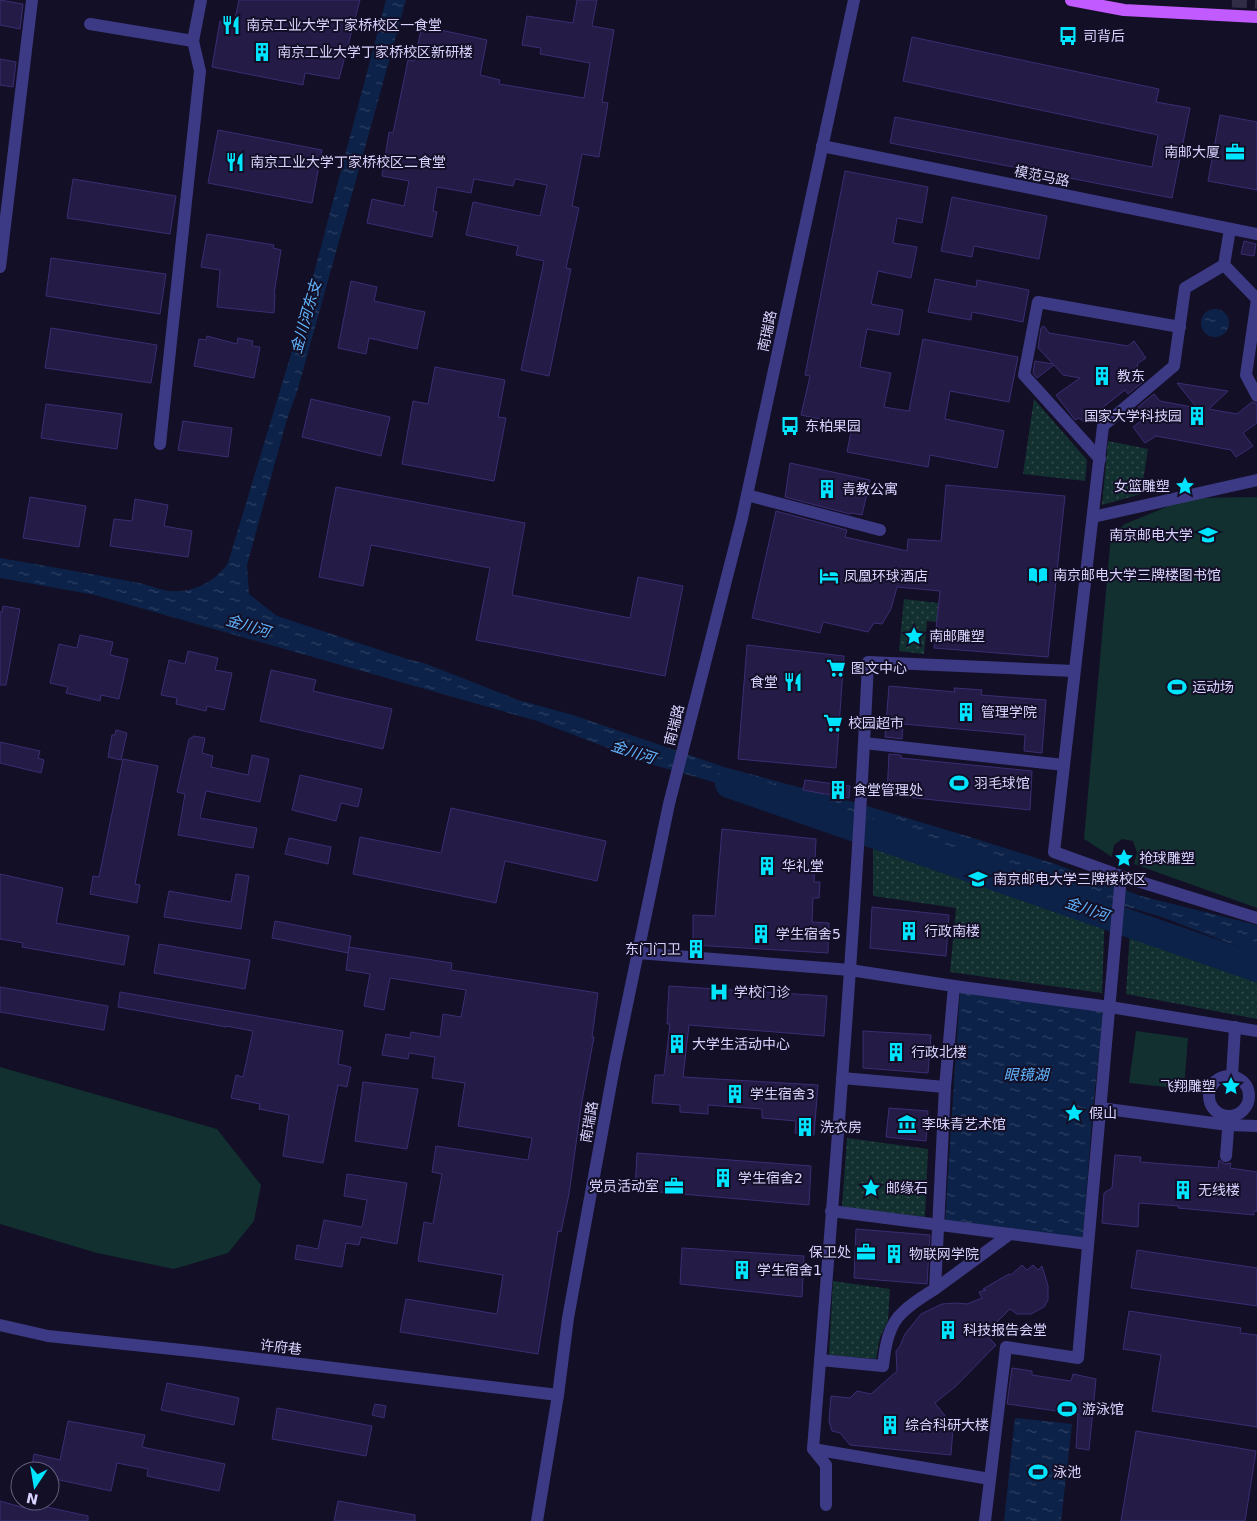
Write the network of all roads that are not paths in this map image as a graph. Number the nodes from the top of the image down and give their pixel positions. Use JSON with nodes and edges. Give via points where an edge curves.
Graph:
{"nodes":[{"id":1,"x":32,"y":0,"type":"edge"},
{"id":2,"x":200,"y":0,"type":"edge"},
{"id":3,"x":854,"y":0,"type":"edge"},
{"id":4,"x":1070,"y":0,"type":"edge"},
{"id":5,"x":1257,"y":17,"type":"edge"},
{"id":6,"x":90,"y":24,"type":"dead end"},
{"id":7,"x":192,"y":41,"type":"junction"},
{"id":8,"x":822,"y":146,"type":"junction"},
{"id":9,"x":1230,"y":229,"type":"junction"},
{"id":10,"x":1257,"y":234,"type":"edge"},
{"id":11,"x":1224,"y":265,"type":"junction"},
{"id":12,"x":0,"y":267,"type":"edge"},
{"id":13,"x":1180,"y":327,"type":"junction"},
{"id":14,"x":1254,"y":338,"type":"edge"},
{"id":15,"x":1257,"y":396,"type":"edge"},
{"id":16,"x":160,"y":444,"type":"dead end"},
{"id":17,"x":1100,"y":459,"type":"junction"},
{"id":18,"x":1257,"y":480,"type":"edge"},
{"id":19,"x":747,"y":495,"type":"junction"},
{"id":20,"x":1093,"y":517,"type":"junction"},
{"id":21,"x":880,"y":530,"type":"dead end"},
{"id":22,"x":1074,"y":672,"type":"junction"},
{"id":23,"x":864,"y":744,"type":"junction"},
{"id":24,"x":1064,"y":764,"type":"junction"},
{"id":25,"x":1121,"y":880,"type":"junction"},
{"id":26,"x":1257,"y":918,"type":"edge"},
{"id":27,"x":638,"y":953,"type":"junction"},
{"id":28,"x":850,"y":970,"type":"junction"},
{"id":29,"x":954,"y":986,"type":"junction"},
{"id":30,"x":1110,"y":1007,"type":"junction"},
{"id":31,"x":1234,"y":1027,"type":"junction"},
{"id":32,"x":1257,"y":1031,"type":"edge"},
{"id":33,"x":1232,"y":1076,"type":"junction"},
{"id":34,"x":842,"y":1078,"type":"junction"},
{"id":35,"x":945,"y":1087,"type":"junction"},
{"id":36,"x":1100,"y":1108,"type":"junction"},
{"id":37,"x":1229,"y":1121,"type":"junction"},
{"id":38,"x":1257,"y":1126,"type":"edge"},
{"id":39,"x":1226,"y":1156,"type":"dead end"},
{"id":40,"x":832,"y":1211,"type":"junction"},
{"id":41,"x":939,"y":1225,"type":"junction"},
{"id":42,"x":1010,"y":1234,"type":"junction"},
{"id":43,"x":1088,"y":1244,"type":"junction"},
{"id":44,"x":935,"y":1289,"type":"junction"},
{"id":45,"x":0,"y":1325,"type":"edge"},
{"id":46,"x":820,"y":1360,"type":"junction"},
{"id":47,"x":558,"y":1395,"type":"junction"},
{"id":48,"x":813,"y":1449,"type":"junction"},
{"id":49,"x":990,"y":1480,"type":"junction"},
{"id":50,"x":826,"y":1505,"type":"dead end"},
{"id":51,"x":537,"y":1521,"type":"edge"},
{"id":52,"x":985,"y":1521,"type":"edge"}],
"edges":[{"from":1,"to":12,"type":"street"},
{"from":2,"to":7,"type":"street"},
{"from":3,"to":8,"type":"street","name":"南瑞路"},
{"from":4,"to":5,"type":"main road","via":[[1124,10]]},
{"from":6,"to":7,"type":"street"},
{"from":7,"to":16,"type":"street","via":[[200,71]]},
{"from":8,"to":9,"type":"street","name":"模范马路"},
{"from":8,"to":19,"type":"street","name":"南瑞路"},
{"from":9,"to":10,"type":"street","name":"模范马路"},
{"from":9,"to":11,"type":"street"},
{"from":11,"to":13,"type":"street","via":[[1185,288]]},
{"from":11,"to":14,"type":"street","via":[[1256,299]]},
{"from":13,"to":17,"type":"street","via":[[1174,366],[1103,426]]},
{"from":13,"to":17,"type":"street","via":[[1038,302],[1024,374]]},
{"from":14,"to":15,"type":"street","via":[[1246,375]]},
{"from":17,"to":20,"type":"street"},
{"from":18,"to":20,"type":"street"},
{"from":19,"to":21,"type":"street"},
{"from":19,"to":27,"type":"street","name":"南瑞路","via":[[669,804]]},
{"from":20,"to":22,"type":"street"},
{"from":22,"to":23,"type":"street","via":[[868,662]]},
{"from":22,"to":24,"type":"street"},
{"from":23,"to":24,"type":"street"},
{"from":23,"to":28,"type":"street"},
{"from":24,"to":25,"type":"street","via":[[1054,852]]},
{"from":25,"to":26,"type":"street"},
{"from":25,"to":30,"type":"street"},
{"from":27,"to":28,"type":"street"},
{"from":27,"to":47,"type":"street","name":"南瑞路","via":[[570,1308]]},
{"from":28,"to":29,"type":"street"},
{"from":28,"to":34,"type":"street"},
{"from":29,"to":30,"type":"street"},
{"from":29,"to":35,"type":"street"},
{"from":30,"to":31,"type":"street"},
{"from":30,"to":36,"type":"street"},
{"from":31,"to":32,"type":"street"},
{"from":31,"to":33,"type":"street"},
{"from":33,"to":37,"type":"street","via":[[1244,1082],[1250,1101],[1242,1113]]},
{"from":33,"to":37,"type":"street","via":[[1225,1076],[1214,1083],[1209,1095],[1209,1101],[1217,1112]]},
{"from":34,"to":35,"type":"street"},
{"from":34,"to":40,"type":"street"},
{"from":35,"to":41,"type":"street"},
{"from":36,"to":37,"type":"street"},
{"from":36,"to":43,"type":"street"},
{"from":37,"to":38,"type":"street"},
{"from":37,"to":39,"type":"street"},
{"from":40,"to":41,"type":"street"},
{"from":40,"to":46,"type":"street"},
{"from":41,"to":42,"type":"street"},
{"from":41,"to":44,"type":"street"},
{"from":42,"to":43,"type":"street"},
{"from":42,"to":44,"type":"street"},
{"from":43,"to":49,"type":"street","via":[[1078,1358],[1006,1347]]},
{"from":44,"to":46,"type":"street","via":[[902,1312],[885,1346],[883,1366]]},
{"from":45,"to":47,"type":"street","name":"许府巷","via":[[48,1336]]},
{"from":46,"to":48,"type":"street"},
{"from":47,"to":51,"type":"street","name":"南瑞路"},
{"from":48,"to":49,"type":"street"},
{"from":48,"to":50,"type":"street","via":[[826,1464]]},
{"from":49,"to":52,"type":"street"}]}
